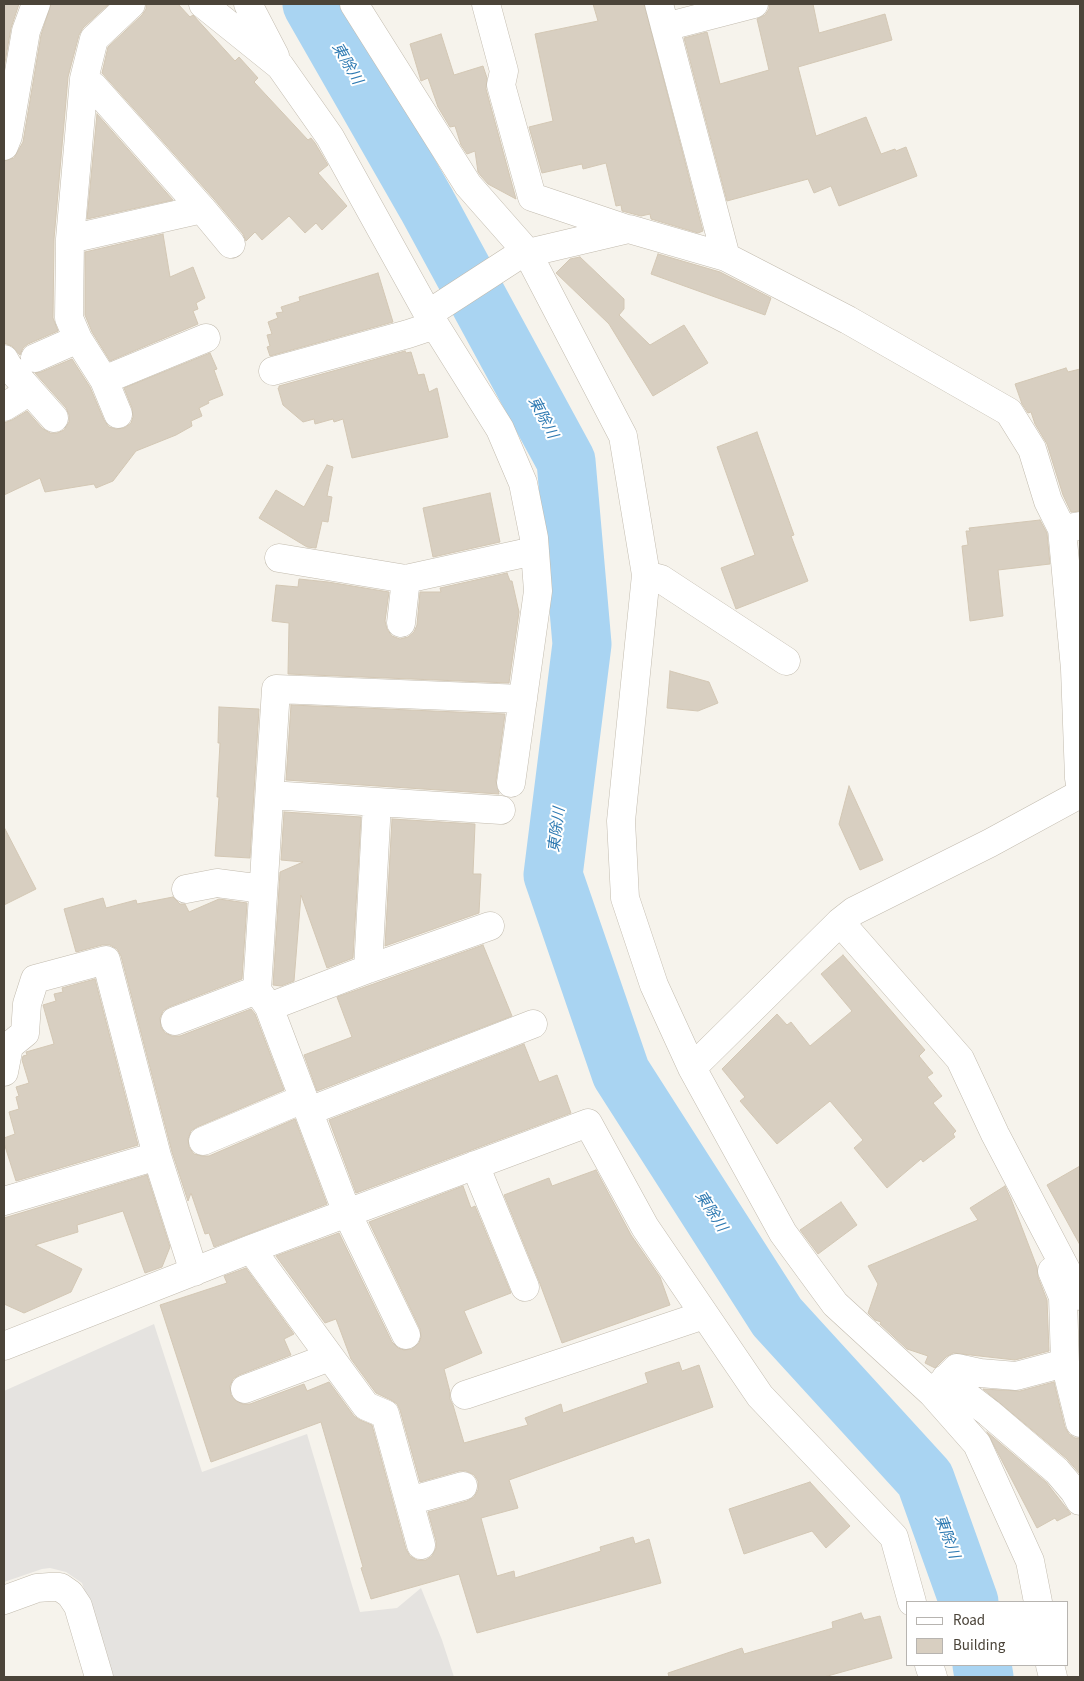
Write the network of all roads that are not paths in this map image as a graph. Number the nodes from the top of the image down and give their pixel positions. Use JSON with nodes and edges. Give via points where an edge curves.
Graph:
{"nodes":[{"id":1,"x":36,"y":4,"type":"edge"},
{"id":2,"x":131,"y":4,"type":"edge"},
{"id":3,"x":203,"y":4,"type":"edge"},
{"id":4,"x":248,"y":4,"type":"edge"},
{"id":5,"x":354,"y":4,"type":"edge"},
{"id":6,"x":486,"y":4,"type":"edge"},
{"id":7,"x":754,"y":4,"type":"edge"},
{"id":8,"x":662,"y":15,"type":"edge"},
{"id":9,"x":280,"y":66,"type":"junction"},
{"id":10,"x":11,"y":72,"type":"edge"},
{"id":11,"x":84,"y":80,"type":"junction"},
{"id":12,"x":4,"y":146,"type":"edge"},
{"id":13,"x":202,"y":209,"type":"junction"},
{"id":14,"x":629,"y":229,"type":"junction"},
{"id":15,"x":70,"y":239,"type":"junction"},
{"id":16,"x":232,"y":244,"type":"dead end"},
{"id":17,"x":523,"y":253,"type":"junction"},
{"id":18,"x":726,"y":257,"type":"junction"},
{"id":19,"x":432,"y":319,"type":"junction"},
{"id":20,"x":206,"y":338,"type":"dead end"},
{"id":21,"x":78,"y":340,"type":"junction"},
{"id":22,"x":35,"y":358,"type":"dead end"},
{"id":23,"x":4,"y":359,"type":"edge"},
{"id":24,"x":273,"y":371,"type":"dead end"},
{"id":25,"x":104,"y":380,"type":"junction"},
{"id":26,"x":30,"y":391,"type":"junction"},
{"id":27,"x":4,"y":407,"type":"edge"},
{"id":28,"x":118,"y":414,"type":"dead end"},
{"id":29,"x":54,"y":418,"type":"dead end"},
{"id":30,"x":1071,"y":527,"type":"edge"},
{"id":31,"x":534,"y":551,"type":"junction"},
{"id":32,"x":279,"y":558,"type":"dead end"},
{"id":33,"x":646,"y":575,"type":"junction"},
{"id":34,"x":406,"y":579,"type":"junction"},
{"id":35,"x":401,"y":623,"type":"dead end"},
{"id":36,"x":786,"y":661,"type":"dead end"},
{"id":37,"x":523,"y":699,"type":"junction"},
{"id":38,"x":511,"y":783,"type":"dead end"},
{"id":39,"x":1080,"y":784,"type":"edge"},
{"id":40,"x":1080,"y":794,"type":"edge"},
{"id":41,"x":270,"y":795,"type":"junction"},
{"id":42,"x":377,"y":803,"type":"junction"},
{"id":43,"x":501,"y":810,"type":"dead end"},
{"id":44,"x":186,"y":889,"type":"dead end"},
{"id":45,"x":263,"y":889,"type":"junction"},
{"id":46,"x":840,"y":922,"type":"junction"},
{"id":47,"x":490,"y":926,"type":"dead end"},
{"id":48,"x":368,"y":969,"type":"junction"},
{"id":49,"x":263,"y":999,"type":"junction"},
{"id":50,"x":175,"y":1022,"type":"dead end"},
{"id":51,"x":533,"y":1024,"type":"dead end"},
{"id":52,"x":692,"y":1068,"type":"junction"},
{"id":53,"x":4,"y":1072,"type":"edge"},
{"id":54,"x":306,"y":1105,"type":"junction"},
{"id":55,"x":203,"y":1141,"type":"dead end"},
{"id":56,"x":157,"y":1156,"type":"junction"},
{"id":57,"x":475,"y":1165,"type":"junction"},
{"id":58,"x":4,"y":1201,"type":"edge"},
{"id":59,"x":347,"y":1213,"type":"junction"},
{"id":60,"x":251,"y":1250,"type":"junction"},
{"id":61,"x":1052,"y":1271,"type":"dead end"},
{"id":62,"x":194,"y":1272,"type":"junction"},
{"id":63,"x":525,"y":1287,"type":"dead end"},
{"id":64,"x":1080,"y":1296,"type":"edge"},
{"id":65,"x":704,"y":1315,"type":"junction"},
{"id":66,"x":406,"y":1335,"type":"dead end"},
{"id":67,"x":4,"y":1346,"type":"edge"},
{"id":68,"x":330,"y":1357,"type":"junction"},
{"id":69,"x":1065,"y":1363,"type":"junction"},
{"id":70,"x":939,"y":1386,"type":"junction"},
{"id":71,"x":245,"y":1389,"type":"dead end"},
{"id":72,"x":465,"y":1395,"type":"dead end"},
{"id":73,"x":1080,"y":1423,"type":"edge"},
{"id":74,"x":463,"y":1486,"type":"dead end"},
{"id":75,"x":409,"y":1501,"type":"junction"},
{"id":76,"x":1080,"y":1501,"type":"edge"},
{"id":77,"x":421,"y":1545,"type":"dead end"},
{"id":78,"x":4,"y":1600,"type":"edge"},
{"id":79,"x":912,"y":1601,"type":"edge"},
{"id":80,"x":1038,"y":1601,"type":"edge"},
{"id":81,"x":99,"y":1677,"type":"edge"}],
"edges":[{"from":1,"to":10,"type":"street"},
{"from":2,"to":11,"type":"street","via":[[94,39]]},
{"from":3,"to":9,"type":"street"},
{"from":4,"to":9,"type":"street"},
{"from":5,"to":17,"type":"street","via":[[468,185]]},
{"from":6,"to":14,"type":"street","via":[[504,71],[501,85],[532,197]]},
{"from":7,"to":8,"type":"street"},
{"from":8,"to":18,"type":"street"},
{"from":9,"to":19,"type":"street","via":[[330,138]]},
{"from":10,"to":12,"type":"street","via":[[8,136]]},
{"from":11,"to":13,"type":"street","via":[[94,87]]},
{"from":11,"to":15,"type":"street"},
{"from":13,"to":15,"type":"street"},
{"from":13,"to":16,"type":"street"},
{"from":14,"to":17,"type":"street"},
{"from":14,"to":18,"type":"street"},
{"from":15,"to":21,"type":"street","via":[[69,318]]},
{"from":17,"to":19,"type":"street"},
{"from":17,"to":33,"type":"street","via":[[623,436]]},
{"from":18,"to":30,"type":"street","via":[[848,320],[1010,412],[1032,450],[1048,501]]},
{"from":19,"to":24,"type":"street","via":[[408,334]]},
{"from":19,"to":31,"type":"street","via":[[500,429],[523,483]]},
{"from":20,"to":25,"type":"street"},
{"from":21,"to":22,"type":"street"},
{"from":21,"to":25,"type":"street"},
{"from":23,"to":26,"type":"street"},
{"from":25,"to":28,"type":"street"},
{"from":26,"to":27,"type":"street"},
{"from":26,"to":29,"type":"street"},
{"from":30,"to":39,"type":"street"},
{"from":31,"to":34,"type":"street"},
{"from":31,"to":37,"type":"street","via":[[538,591]]},
{"from":32,"to":34,"type":"street"},
{"from":33,"to":36,"type":"street","via":[[661,579]]},
{"from":33,"to":52,"type":"street","via":[[621,821],[625,898],[654,985]]},
{"from":34,"to":35,"type":"street"},
{"from":37,"to":38,"type":"street"},
{"from":37,"to":41,"type":"street","via":[[276,689]]},
{"from":40,"to":46,"type":"street","via":[[854,911]]},
{"from":41,"to":42,"type":"street"},
{"from":41,"to":45,"type":"street"},
{"from":42,"to":43,"type":"street"},
{"from":42,"to":48,"type":"street"},
{"from":44,"to":45,"type":"street","via":[[217,883]]},
{"from":45,"to":49,"type":"street"},
{"from":46,"to":52,"type":"street"},
{"from":46,"to":64,"type":"street","via":[[960,1059],[995,1134]]},
{"from":47,"to":48,"type":"street"},
{"from":48,"to":49,"type":"street"},
{"from":49,"to":50,"type":"street"},
{"from":49,"to":54,"type":"street"},
{"from":51,"to":54,"type":"street"},
{"from":52,"to":70,"type":"street","via":[[783,1233],[835,1304]]},
{"from":53,"to":56,"type":"street","via":[[9,1046],[24,1033],[27,1004],[35,979],[106,960]]},
{"from":54,"to":55,"type":"street"},
{"from":54,"to":59,"type":"street"},
{"from":56,"to":58,"type":"street"},
{"from":56,"to":62,"type":"street"},
{"from":57,"to":59,"type":"street"},
{"from":57,"to":63,"type":"street"},
{"from":57,"to":65,"type":"street","via":[[588,1123],[645,1227]]},
{"from":59,"to":60,"type":"street"},
{"from":59,"to":66,"type":"street"},
{"from":60,"to":62,"type":"street"},
{"from":60,"to":68,"type":"street"},
{"from":61,"to":69,"type":"street","via":[[1063,1297]]},
{"from":62,"to":67,"type":"street"},
{"from":65,"to":72,"type":"street"},
{"from":65,"to":79,"type":"street","via":[[760,1396],[894,1537]]},
{"from":68,"to":71,"type":"street"},
{"from":68,"to":75,"type":"street","via":[[366,1406],[385,1414]]},
{"from":69,"to":70,"type":"street","via":[[1016,1376],[957,1368]]},
{"from":69,"to":73,"type":"street"},
{"from":70,"to":76,"type":"street","via":[[989,1412],[1057,1471]]},
{"from":70,"to":80,"type":"street","via":[[977,1444],[1030,1561]]},
{"from":74,"to":75,"type":"street"},
{"from":75,"to":77,"type":"street"},
{"from":78,"to":81,"type":"street","via":[[37,1588],[60,1586],[70,1594],[78,1606]]}]}
